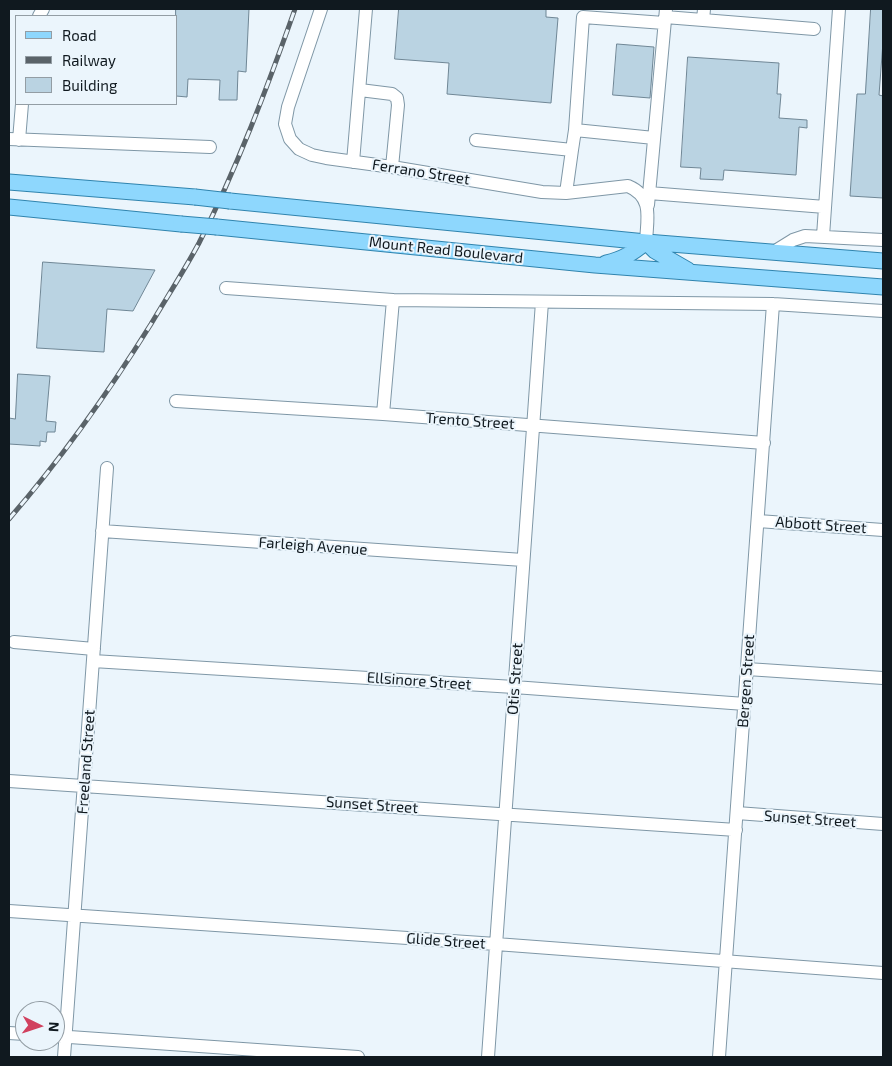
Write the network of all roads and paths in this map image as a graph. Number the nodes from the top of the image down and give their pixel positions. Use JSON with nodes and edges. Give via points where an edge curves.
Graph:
{"nodes":[{"id":1,"x":320,"y":9,"type":"edge"},
{"id":2,"x":366,"y":9,"type":"edge"},
{"id":3,"x":839,"y":9,"type":"edge"},
{"id":4,"x":583,"y":13,"type":"edge"},
{"id":5,"x":703,"y":14,"type":"edge"},
{"id":6,"x":665,"y":16,"type":"edge"},
{"id":7,"x":814,"y":29,"type":"dead end"},
{"id":8,"x":360,"y":90,"type":"junction"},
{"id":9,"x":22,"y":105,"type":"edge"},
{"id":10,"x":575,"y":130,"type":"junction"},
{"id":11,"x":654,"y":138,"type":"junction"},
{"id":12,"x":14,"y":140,"type":"edge"},
{"id":13,"x":476,"y":140,"type":"dead end"},
{"id":14,"x":210,"y":147,"type":"dead end"},
{"id":15,"x":572,"y":150,"type":"junction"},
{"id":16,"x":354,"y":162,"type":"junction"},
{"id":17,"x":392,"y":167,"type":"junction"},
{"id":18,"x":9,"y":182,"type":"edge"},
{"id":19,"x":566,"y":193,"type":"junction"},
{"id":20,"x":649,"y":194,"type":"junction"},
{"id":21,"x":9,"y":207,"type":"edge"},
{"id":22,"x":648,"y":207,"type":"junction"},
{"id":23,"x":824,"y":207,"type":"junction"},
{"id":24,"x":822,"y":236,"type":"junction"},
{"id":25,"x":883,"y":240,"type":"edge"},
{"id":26,"x":646,"y":242,"type":"junction"},
{"id":27,"x":772,"y":253,"type":"junction"},
{"id":28,"x":883,"y":261,"type":"edge"},
{"id":29,"x":595,"y":265,"type":"junction"},
{"id":30,"x":692,"y":273,"type":"junction"},
{"id":31,"x":883,"y":287,"type":"edge"},
{"id":32,"x":226,"y":288,"type":"dead end"},
{"id":33,"x":394,"y":300,"type":"junction"},
{"id":34,"x":542,"y":302,"type":"junction"},
{"id":35,"x":773,"y":304,"type":"junction"},
{"id":36,"x":883,"y":311,"type":"edge"},
{"id":37,"x":176,"y":401,"type":"dead end"},
{"id":38,"x":384,"y":414,"type":"junction"},
{"id":39,"x":533,"y":425,"type":"junction"},
{"id":40,"x":764,"y":443,"type":"junction"},
{"id":41,"x":107,"y":468,"type":"dead end"},
{"id":42,"x":758,"y":521,"type":"junction"},
{"id":43,"x":883,"y":530,"type":"edge"},
{"id":44,"x":102,"y":532,"type":"junction"},
{"id":45,"x":523,"y":560,"type":"junction"},
{"id":46,"x":14,"y":642,"type":"dead end"},
{"id":47,"x":93,"y":655,"type":"junction"},
{"id":48,"x":747,"y":669,"type":"junction"},
{"id":49,"x":883,"y":678,"type":"edge"},
{"id":50,"x":514,"y":687,"type":"junction"},
{"id":51,"x":745,"y":704,"type":"junction"},
{"id":52,"x":9,"y":781,"type":"edge"},
{"id":53,"x":84,"y":786,"type":"junction"},
{"id":54,"x":505,"y":814,"type":"junction"},
{"id":55,"x":737,"y":814,"type":"junction"},
{"id":56,"x":883,"y":824,"type":"edge"},
{"id":57,"x":736,"y":830,"type":"junction"},
{"id":58,"x":9,"y":911,"type":"edge"},
{"id":59,"x":75,"y":916,"type":"junction"},
{"id":60,"x":496,"y":944,"type":"junction"},
{"id":61,"x":726,"y":962,"type":"junction"},
{"id":62,"x":883,"y":973,"type":"edge"},
{"id":63,"x":64,"y":1001,"type":"edge"},
{"id":64,"x":65,"y":1036,"type":"edge"},
{"id":65,"x":358,"y":1057,"type":"edge"},
{"id":66,"x":488,"y":1057,"type":"edge"},
{"id":67,"x":720,"y":1057,"type":"edge"}],
"edges":[{"from":1,"to":16,"type":"street","name":"Ferrano Street","via":[[288,106],[286,124],[290,139],[300,149],[312,155]]},
{"from":2,"to":8,"type":"street"},
{"from":3,"to":23,"type":"street"},
{"from":4,"to":6,"type":"street"},
{"from":4,"to":10,"type":"street"},
{"from":5,"to":6,"type":"street"},
{"from":5,"to":7,"type":"street"},
{"from":6,"to":11,"type":"street"},
{"from":8,"to":16,"type":"street"},
{"from":8,"to":17,"type":"street","via":[[392,94],[397,98]]},
{"from":9,"to":12,"type":"street"},
{"from":10,"to":11,"type":"street"},
{"from":10,"to":15,"type":"street"},
{"from":11,"to":20,"type":"street"},
{"from":12,"to":14,"type":"street"},
{"from":13,"to":15,"type":"street"},
{"from":15,"to":19,"type":"street"},
{"from":16,"to":17,"type":"street","name":"Ferrano Street"},
{"from":17,"to":19,"type":"street","name":"Ferrano Street","via":[[542,192]]},
{"from":18,"to":26,"type":"main road","name":"Mount Read Boulevard","bridge":true,"via":[[230,200]]},
{"from":19,"to":22,"type":"street","name":"Ferrano Street","via":[[628,186],[644,197]]},
{"from":20,"to":22,"type":"street"},
{"from":20,"to":23,"type":"street"},
{"from":21,"to":29,"type":"main road","name":"Mount Read Boulevard","bridge":true},
{"from":22,"to":26,"type":"street"},
{"from":23,"to":24,"type":"street"},
{"from":24,"to":25,"type":"street"},
{"from":24,"to":27,"type":"street","via":[[799,237]]},
{"from":26,"to":27,"type":"main road","name":"Mount Read Boulevard"},
{"from":26,"to":29,"type":"main road","via":[[619,260]]},
{"from":26,"to":30,"type":"main road"},
{"from":27,"to":28,"type":"main road","name":"Mount Read Boulevard"},
{"from":29,"to":30,"type":"main road","name":"Mount Read Boulevard"},
{"from":30,"to":31,"type":"main road","name":"Mount Read Boulevard"},
{"from":32,"to":33,"type":"street"},
{"from":33,"to":34,"type":"street"},
{"from":33,"to":38,"type":"street"},
{"from":34,"to":35,"type":"street"},
{"from":34,"to":39,"type":"street","name":"Otis Street"},
{"from":35,"to":36,"type":"street"},
{"from":35,"to":40,"type":"street","name":"Bergen Street"},
{"from":37,"to":38,"type":"street","name":"Trento Street"},
{"from":38,"to":39,"type":"street","name":"Trento Street"},
{"from":39,"to":40,"type":"street","name":"Trento Street"},
{"from":39,"to":45,"type":"street","name":"Otis Street"},
{"from":40,"to":42,"type":"street","name":"Bergen Street"},
{"from":41,"to":44,"type":"street","name":"Freeland Street"},
{"from":42,"to":43,"type":"street","name":"Abbott Street"},
{"from":42,"to":48,"type":"street","name":"Bergen Street"},
{"from":44,"to":45,"type":"street","name":"Farleigh Avenue"},
{"from":44,"to":47,"type":"street","name":"Freeland Street"},
{"from":45,"to":50,"type":"street","name":"Otis Street"},
{"from":46,"to":47,"type":"street","name":"Ellsinore Street"},
{"from":47,"to":50,"type":"street","name":"Ellsinore Street"},
{"from":47,"to":53,"type":"street","name":"Freeland Street"},
{"from":48,"to":49,"type":"street"},
{"from":48,"to":51,"type":"street","name":"Bergen Street"},
{"from":50,"to":51,"type":"street","name":"Ellsinore Street"},
{"from":50,"to":54,"type":"street","name":"Otis Street"},
{"from":51,"to":55,"type":"street","name":"Bergen Street"},
{"from":52,"to":53,"type":"street","name":"Sunset Street"},
{"from":53,"to":54,"type":"street","name":"Sunset Street"},
{"from":53,"to":59,"type":"street","name":"Freeland Street"},
{"from":54,"to":57,"type":"street","name":"Sunset Street"},
{"from":54,"to":60,"type":"street","name":"Otis Street"},
{"from":55,"to":56,"type":"street","name":"Sunset Street"},
{"from":55,"to":57,"type":"street","name":"Bergen Street"},
{"from":57,"to":61,"type":"street","name":"Bergen Street"},
{"from":58,"to":59,"type":"street","name":"Glide Street"},
{"from":59,"to":60,"type":"street","name":"Glide Street"},
{"from":59,"to":63,"type":"street","name":"Freeland Street"},
{"from":60,"to":61,"type":"street","name":"Glide Street"},
{"from":60,"to":66,"type":"street","name":"Otis Street"},
{"from":61,"to":62,"type":"street","name":"Glide Street"},
{"from":61,"to":67,"type":"street","name":"Bergen Street"},
{"from":64,"to":65,"type":"street"}]}
